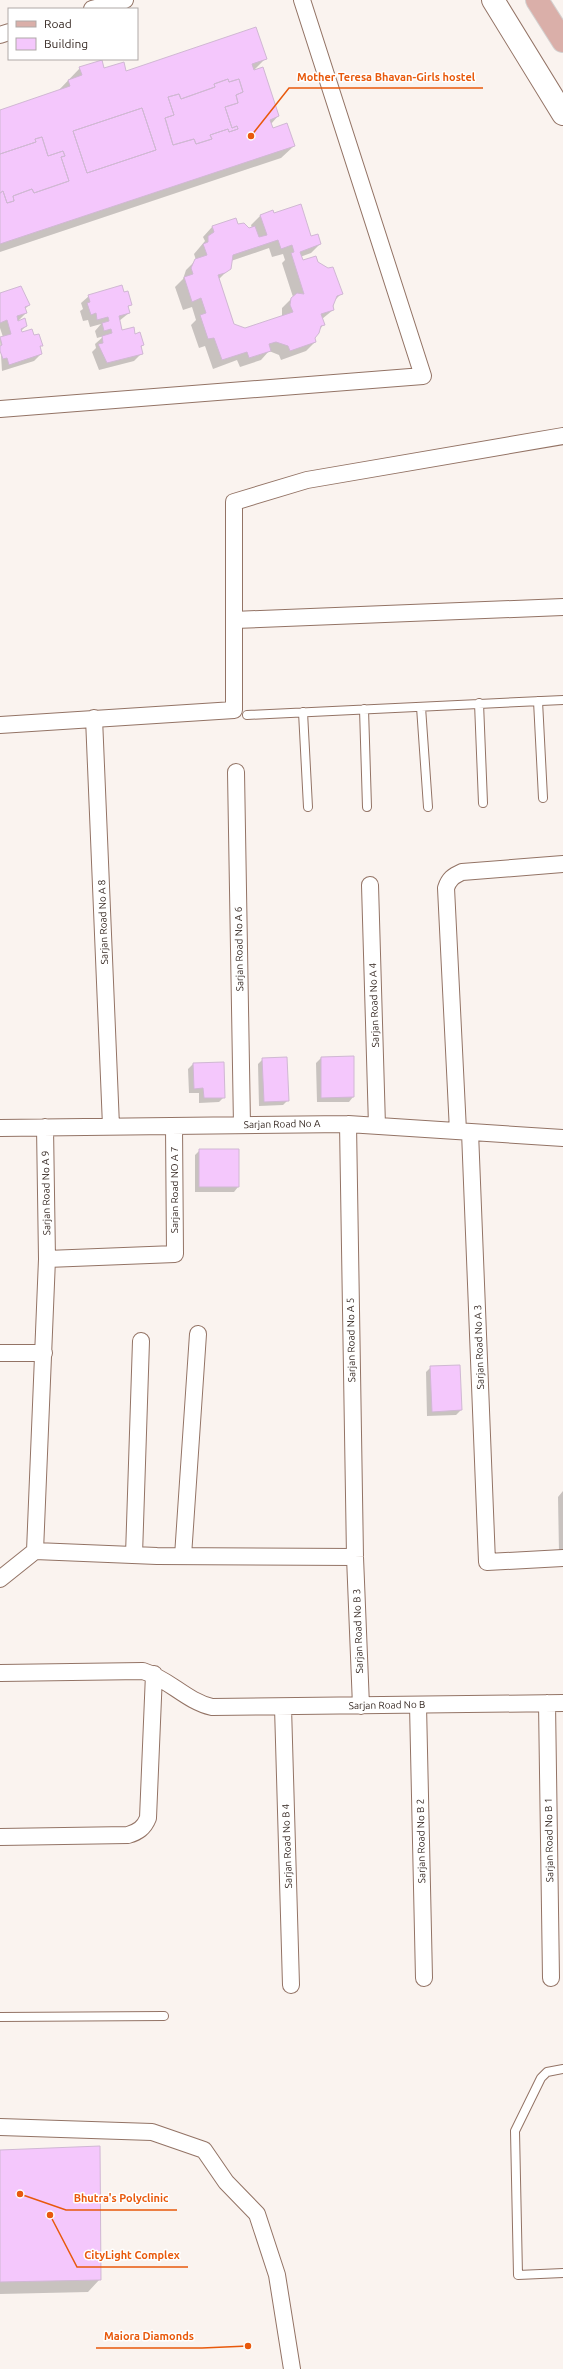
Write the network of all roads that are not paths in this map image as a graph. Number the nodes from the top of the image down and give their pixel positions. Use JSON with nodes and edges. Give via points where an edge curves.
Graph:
{"nodes":[{"id":1,"x":125,"y":0,"type":"edge"},
{"id":2,"x":302,"y":0,"type":"edge"},
{"id":3,"x":493,"y":0,"type":"edge"},
{"id":4,"x":537,"y":0,"type":"edge"},
{"id":5,"x":96,"y":8,"type":"edge"},
{"id":6,"x":563,"y":41,"type":"edge"},
{"id":7,"x":563,"y":114,"type":"edge"},
{"id":8,"x":0,"y":409,"type":"edge"},
{"id":9,"x":563,"y":436,"type":"edge"},
{"id":10,"x":563,"y":607,"type":"edge"},
{"id":11,"x":234,"y":620,"type":"junction"},
{"id":12,"x":563,"y":700,"type":"edge"},
{"id":13,"x":538,"y":701,"type":"junction"},
{"id":14,"x":479,"y":703,"type":"junction"},
{"id":15,"x":421,"y":707,"type":"junction"},
{"id":16,"x":364,"y":709,"type":"junction"},
{"id":17,"x":304,"y":712,"type":"junction"},
{"id":18,"x":247,"y":715,"type":"dead end"},
{"id":19,"x":94,"y":718,"type":"junction"},
{"id":20,"x":0,"y":724,"type":"edge"},
{"id":21,"x":236,"y":772,"type":"dead end"},
{"id":22,"x":543,"y":798,"type":"dead end"},
{"id":23,"x":483,"y":803,"type":"dead end"},
{"id":24,"x":308,"y":807,"type":"dead end"},
{"id":25,"x":428,"y":807,"type":"dead end"},
{"id":26,"x":367,"y":808,"type":"dead end"},
{"id":27,"x":563,"y":864,"type":"edge"},
{"id":28,"x":370,"y":885,"type":"dead end"},
{"id":29,"x":348,"y":1124,"type":"junction"},
{"id":30,"x":242,"y":1125,"type":"junction"},
{"id":31,"x":112,"y":1126,"type":"junction"},
{"id":32,"x":174,"y":1126,"type":"junction"},
{"id":33,"x":377,"y":1126,"type":"junction"},
{"id":34,"x":45,"y":1127,"type":"junction"},
{"id":35,"x":0,"y":1128,"type":"edge"},
{"id":36,"x":464,"y":1132,"type":"junction"},
{"id":37,"x":563,"y":1138,"type":"edge"},
{"id":38,"x":47,"y":1258,"type":"junction"},
{"id":39,"x":198,"y":1334,"type":"dead end"},
{"id":40,"x":141,"y":1341,"type":"dead end"},
{"id":41,"x":0,"y":1353,"type":"edge"},
{"id":42,"x":44,"y":1353,"type":"junction"},
{"id":43,"x":35,"y":1551,"type":"junction"},
{"id":44,"x":134,"y":1555,"type":"junction"},
{"id":45,"x":183,"y":1556,"type":"junction"},
{"id":46,"x":355,"y":1557,"type":"junction"},
{"id":47,"x":563,"y":1558,"type":"edge"},
{"id":48,"x":0,"y":1579,"type":"edge"},
{"id":49,"x":0,"y":1673,"type":"edge"},
{"id":50,"x":154,"y":1674,"type":"junction"},
{"id":51,"x":547,"y":1703,"type":"junction"},
{"id":52,"x":563,"y":1703,"type":"edge"},
{"id":53,"x":418,"y":1705,"type":"junction"},
{"id":54,"x":283,"y":1706,"type":"junction"},
{"id":55,"x":361,"y":1706,"type":"junction"},
{"id":56,"x":0,"y":1837,"type":"edge"},
{"id":57,"x":424,"y":1978,"type":"dead end"},
{"id":58,"x":551,"y":1978,"type":"dead end"},
{"id":59,"x":291,"y":1986,"type":"dead end"},
{"id":60,"x":164,"y":2016,"type":"dead end"},
{"id":61,"x":0,"y":2017,"type":"edge"},
{"id":62,"x":563,"y":2069,"type":"edge"},
{"id":63,"x":0,"y":2127,"type":"edge"},
{"id":64,"x":563,"y":2273,"type":"edge"},
{"id":65,"x":292,"y":2369,"type":"edge"}],
"edges":[{"from":1,"to":5,"type":"street"},
{"from":2,"to":8,"type":"street","via":[[423,376]]},
{"from":3,"to":7,"type":"street"},
{"from":4,"to":6,"type":"main road"},
{"from":9,"to":11,"type":"street","via":[[307,480],[234,502]]},
{"from":10,"to":11,"type":"street"},
{"from":11,"to":19,"type":"street","via":[[234,710]]},
{"from":12,"to":13,"type":"lane"},
{"from":13,"to":14,"type":"lane"},
{"from":13,"to":22,"type":"lane"},
{"from":14,"to":15,"type":"lane"},
{"from":14,"to":23,"type":"lane"},
{"from":15,"to":16,"type":"lane"},
{"from":15,"to":25,"type":"lane"},
{"from":16,"to":17,"type":"lane"},
{"from":16,"to":26,"type":"lane"},
{"from":17,"to":18,"type":"lane"},
{"from":17,"to":24,"type":"lane"},
{"from":19,"to":20,"type":"street"},
{"from":19,"to":31,"type":"street","name":"Sarjan Road No A 8"},
{"from":21,"to":30,"type":"street","name":"Sarjan Road No A 6"},
{"from":27,"to":36,"type":"street","name":"Sarjan Road No A 3","via":[[462,872],[448,881],[446,888]]},
{"from":28,"to":33,"type":"street","name":"Sarjan Road No A 4"},
{"from":29,"to":30,"type":"street","name":"Sarjan Road No A"},
{"from":29,"to":33,"type":"street","name":"Sarjan Road No A"},
{"from":29,"to":46,"type":"street","name":"Sarjan Road No A 5"},
{"from":30,"to":32,"type":"street","name":"Sarjan Road No A"},
{"from":31,"to":32,"type":"street","name":"Sarjan Road No A"},
{"from":31,"to":34,"type":"street","name":"Sarjan Road No A"},
{"from":32,"to":38,"type":"street","name":"Sarjan Road NO A 7","via":[[175,1254]]},
{"from":33,"to":36,"type":"street","name":"Sarjan Road No A"},
{"from":34,"to":35,"type":"street","name":"Sarjan Road No A"},
{"from":34,"to":38,"type":"street","name":"Sarjan Road No A 9"},
{"from":36,"to":37,"type":"street","name":"Sarjan Road No A"},
{"from":36,"to":47,"type":"street","name":"Sarjan Road No A 3","via":[[487,1562]]},
{"from":38,"to":42,"type":"street","name":"Sarjan Road No A 9"},
{"from":39,"to":45,"type":"street"},
{"from":40,"to":44,"type":"street"},
{"from":41,"to":42,"type":"street"},
{"from":42,"to":43,"type":"street","name":"Sarjan Road No A 9"},
{"from":43,"to":44,"type":"street"},
{"from":43,"to":48,"type":"street"},
{"from":44,"to":45,"type":"street"},
{"from":45,"to":46,"type":"street"},
{"from":46,"to":55,"type":"street","name":"Sarjan Road No B 3"},
{"from":49,"to":50,"type":"street","via":[[132,1670]]},
{"from":50,"to":54,"type":"street","name":"Sarjan Road No B","via":[[193,1701],[212,1707]]},
{"from":50,"to":56,"type":"street","via":[[148,1818],[145,1825],[136,1833],[128,1835]]},
{"from":51,"to":52,"type":"street","name":"Sarjan Road No B"},
{"from":51,"to":53,"type":"street","name":"Sarjan Road No B"},
{"from":51,"to":58,"type":"street","name":"Sarjan Road No B 1"},
{"from":53,"to":55,"type":"street","name":"Sarjan Road No B"},
{"from":53,"to":57,"type":"street","name":"Sarjan Road No B 2"},
{"from":54,"to":55,"type":"street","name":"Sarjan Road No B"},
{"from":54,"to":59,"type":"street","name":"Sarjan Road No B 4"},
{"from":60,"to":61,"type":"lane"},
{"from":62,"to":64,"type":"lane","via":[[547,2072],[541,2078],[514,2131],[518,2275]]},
{"from":63,"to":65,"type":"street","via":[[152,2132],[204,2150],[226,2182],[257,2214],[277,2275]]}]}
